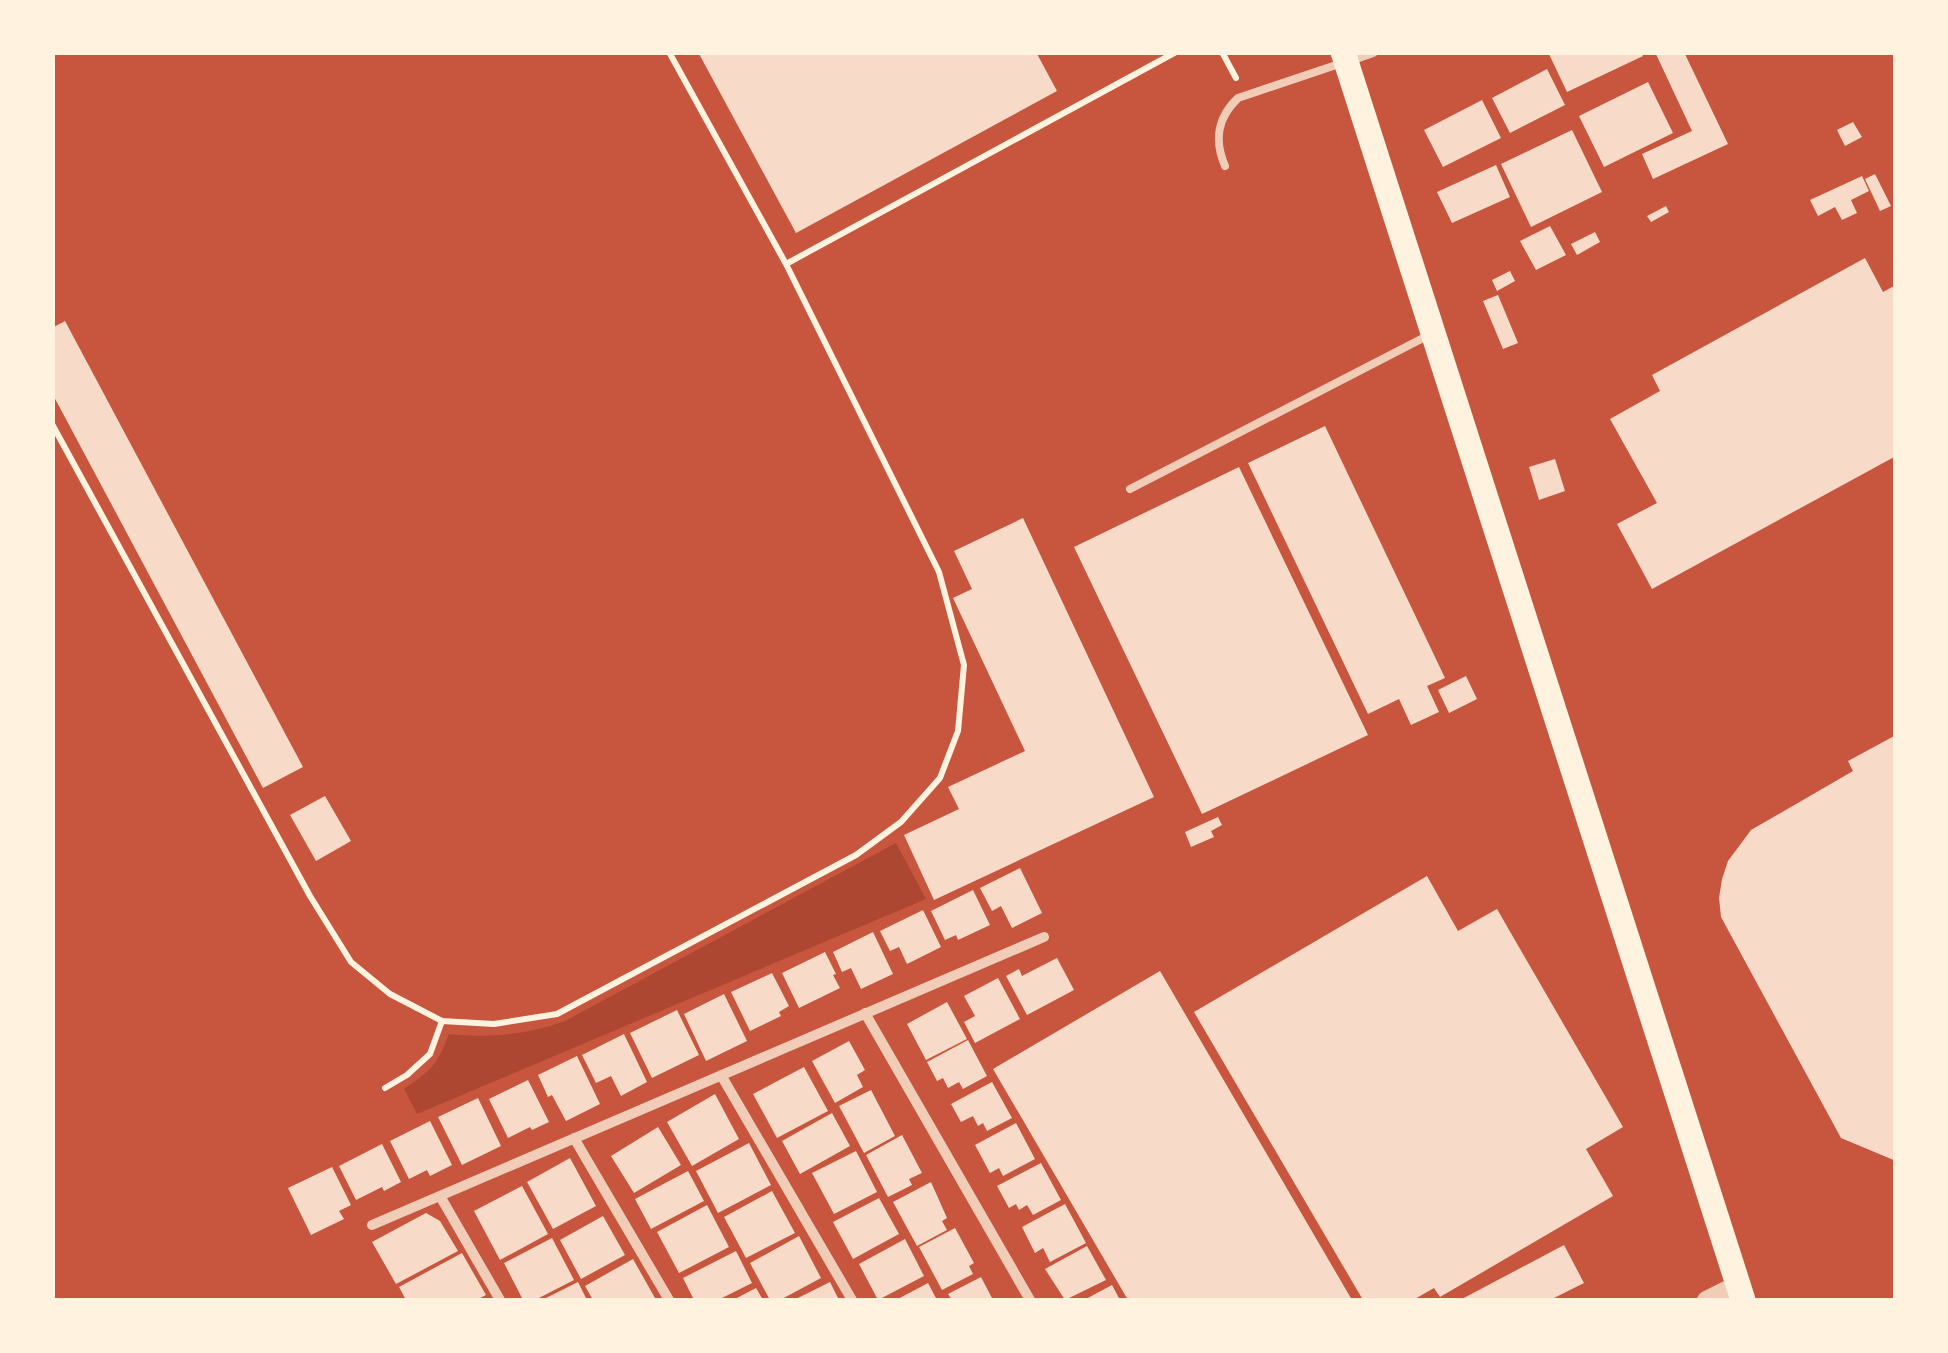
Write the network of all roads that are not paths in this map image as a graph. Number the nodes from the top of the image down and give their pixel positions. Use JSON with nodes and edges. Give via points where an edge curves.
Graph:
{"nodes":[{"id":1,"x":1373,"y":52,"type":"edge"},
{"id":2,"x":1344,"y":57,"type":"edge"},
{"id":3,"x":1226,"y":166,"type":"dead end"},
{"id":4,"x":1433,"y":333,"type":"junction"},
{"id":5,"x":1130,"y":488,"type":"dead end"},
{"id":6,"x":1044,"y":937,"type":"dead end"},
{"id":7,"x":865,"y":1013,"type":"junction"},
{"id":8,"x":721,"y":1075,"type":"junction"},
{"id":9,"x":574,"y":1138,"type":"junction"},
{"id":10,"x":440,"y":1196,"type":"junction"},
{"id":11,"x":372,"y":1225,"type":"dead end"},
{"id":12,"x":1740,"y":1292,"type":"edge"},
{"id":13,"x":500,"y":1300,"type":"edge"},
{"id":14,"x":669,"y":1300,"type":"edge"},
{"id":15,"x":852,"y":1300,"type":"edge"},
{"id":16,"x":1030,"y":1300,"type":"edge"},
{"id":17,"x":1706,"y":1300,"type":"edge"}],
"edges":[{"from":1,"to":2,"type":"street"},
{"from":2,"to":3,"type":"lane","via":[[1238,98],[1220,122],[1219,152]]},
{"from":2,"to":4,"type":"main road"},
{"from":4,"to":5,"type":"lane"},
{"from":4,"to":12,"type":"main road"},
{"from":6,"to":7,"type":"street"},
{"from":7,"to":8,"type":"street"},
{"from":7,"to":16,"type":"street"},
{"from":8,"to":9,"type":"street"},
{"from":8,"to":15,"type":"street"},
{"from":9,"to":10,"type":"street"},
{"from":9,"to":14,"type":"street"},
{"from":10,"to":11,"type":"street"},
{"from":10,"to":13,"type":"street"},
{"from":12,"to":17,"type":"street"}]}
